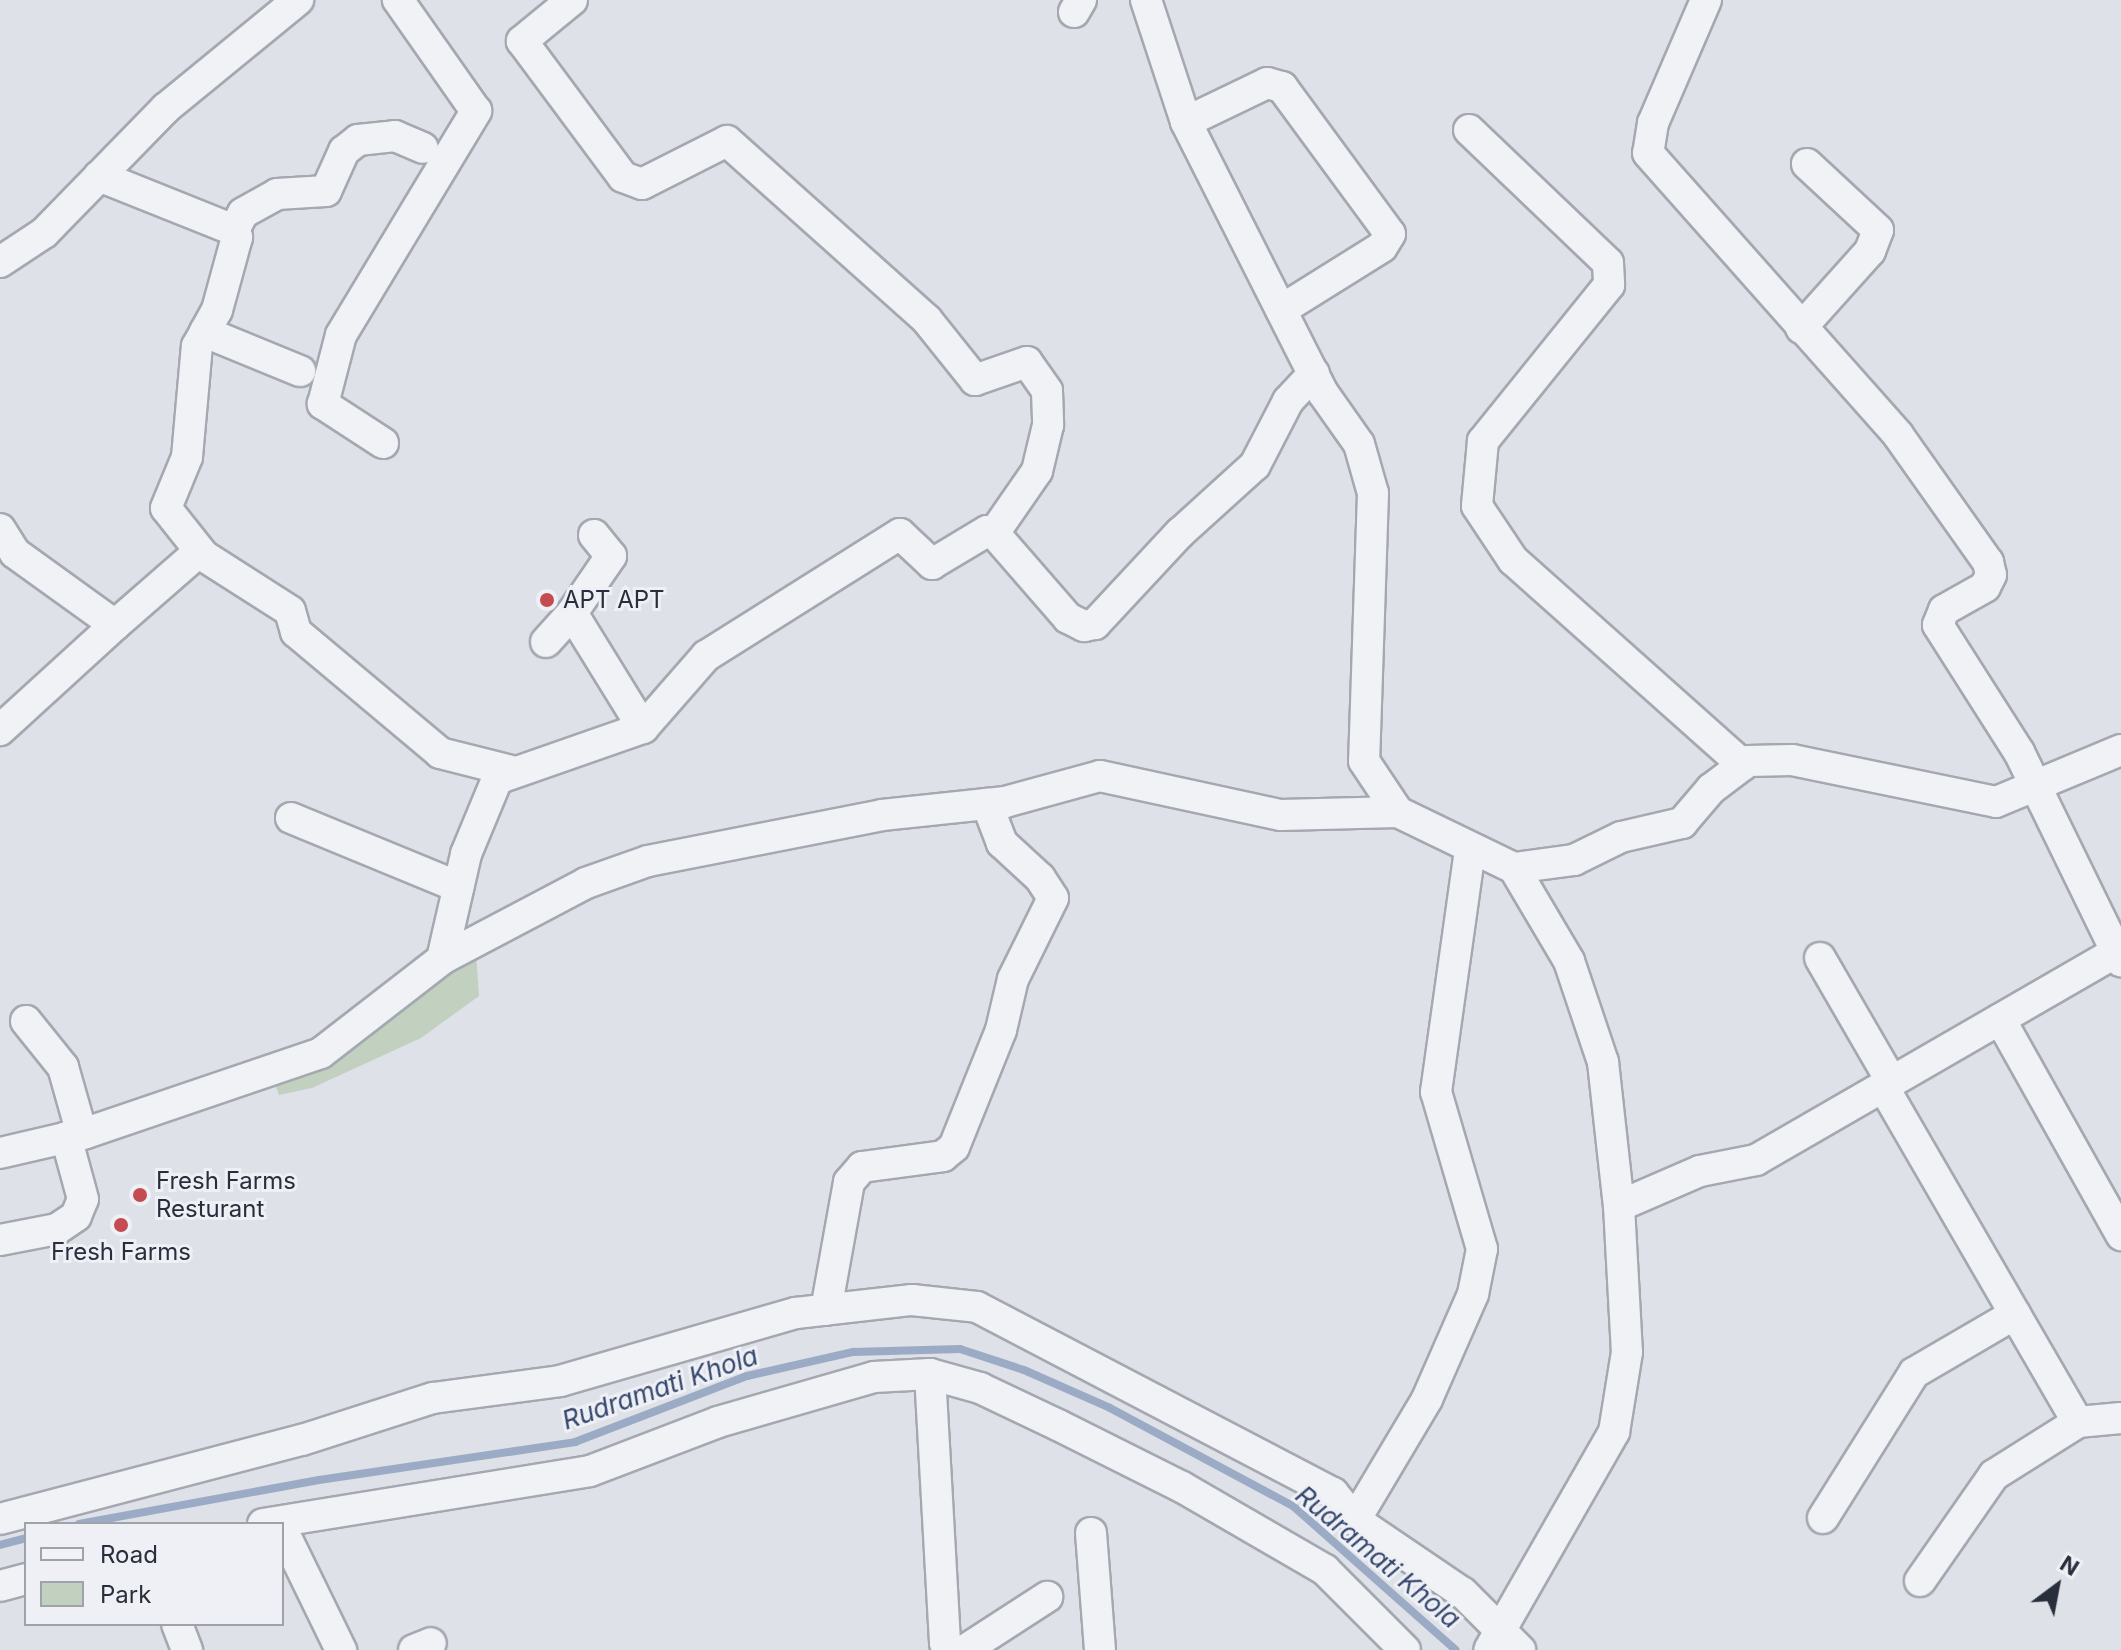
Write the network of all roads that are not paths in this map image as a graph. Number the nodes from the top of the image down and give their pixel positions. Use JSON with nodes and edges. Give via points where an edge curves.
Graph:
{"nodes":[{"id":1,"x":298,"y":0,"type":"edge"},
{"id":2,"x":398,"y":0,"type":"edge"},
{"id":3,"x":572,"y":0,"type":"edge"},
{"id":4,"x":1146,"y":0,"type":"edge"},
{"id":5,"x":1706,"y":0,"type":"edge"},
{"id":6,"x":1186,"y":122,"type":"junction"},
{"id":7,"x":1469,"y":130,"type":"dead end"},
{"id":8,"x":423,"y":148,"type":"dead end"},
{"id":9,"x":1807,"y":164,"type":"dead end"},
{"id":10,"x":99,"y":176,"type":"junction"},
{"id":11,"x":234,"y":230,"type":"junction"},
{"id":12,"x":1,"y":270,"type":"edge"},
{"id":13,"x":1281,"y":310,"type":"junction"},
{"id":14,"x":1801,"y":328,"type":"junction"},
{"id":15,"x":205,"y":332,"type":"junction"},
{"id":16,"x":300,"y":371,"type":"dead end"},
{"id":17,"x":1314,"y":373,"type":"junction"},
{"id":18,"x":383,"y":443,"type":"dead end"},
{"id":19,"x":0,"y":529,"type":"edge"},
{"id":20,"x":994,"y":533,"type":"junction"},
{"id":21,"x":594,"y":535,"type":"dead end"},
{"id":22,"x":204,"y":556,"type":"junction"},
{"id":23,"x":572,"y":613,"type":"junction"},
{"id":24,"x":115,"y":625,"type":"junction"},
{"id":25,"x":546,"y":642,"type":"dead end"},
{"id":26,"x":643,"y":728,"type":"junction"},
{"id":27,"x":0,"y":730,"type":"edge"},
{"id":28,"x":2121,"y":750,"type":"edge"},
{"id":29,"x":1743,"y":765,"type":"junction"},
{"id":30,"x":515,"y":772,"type":"junction"},
{"id":31,"x":2035,"y":786,"type":"junction"},
{"id":32,"x":987,"y":804,"type":"junction"},
{"id":33,"x":1398,"y":812,"type":"junction"},
{"id":34,"x":291,"y":818,"type":"dead end"},
{"id":35,"x":1470,"y":850,"type":"junction"},
{"id":36,"x":1514,"y":868,"type":"junction"},
{"id":37,"x":458,"y":887,"type":"junction"},
{"id":38,"x":2119,"y":954,"type":"edge"},
{"id":39,"x":1820,"y":958,"type":"dead end"},
{"id":40,"x":442,"y":959,"type":"junction"},
{"id":41,"x":2000,"y":1019,"type":"junction"},
{"id":42,"x":26,"y":1021,"type":"dead end"},
{"id":43,"x":1888,"y":1085,"type":"junction"},
{"id":44,"x":74,"y":1136,"type":"junction"},
{"id":45,"x":0,"y":1153,"type":"edge"},
{"id":46,"x":1619,"y":1206,"type":"junction"},
{"id":47,"x":2121,"y":1235,"type":"edge"},
{"id":48,"x":0,"y":1240,"type":"edge"},
{"id":49,"x":826,"y":1310,"type":"junction"},
{"id":50,"x":2015,"y":1314,"type":"junction"},
{"id":51,"x":930,"y":1374,"type":"junction"},
{"id":52,"x":2121,"y":1418,"type":"edge"},
{"id":53,"x":2078,"y":1422,"type":"junction"},
{"id":54,"x":1823,"y":1518,"type":"dead end"},
{"id":55,"x":0,"y":1519,"type":"edge"},
{"id":56,"x":1355,"y":1520,"type":"junction"},
{"id":57,"x":284,"y":1524,"type":"edge"},
{"id":58,"x":1091,"y":1533,"type":"dead end"},
{"id":59,"x":284,"y":1540,"type":"edge"},
{"id":60,"x":24,"y":1580,"type":"edge"},
{"id":61,"x":1920,"y":1581,"type":"dead end"},
{"id":62,"x":0,"y":1586,"type":"edge"},
{"id":63,"x":1047,"y":1597,"type":"dead end"},
{"id":64,"x":178,"y":1626,"type":"edge"},
{"id":65,"x":1501,"y":1644,"type":"edge"},
{"id":66,"x":187,"y":1650,"type":"edge"},
{"id":67,"x":341,"y":1650,"type":"edge"},
{"id":68,"x":951,"y":1650,"type":"edge"},
{"id":69,"x":965,"y":1650,"type":"edge"},
{"id":70,"x":1100,"y":1650,"type":"edge"},
{"id":71,"x":1405,"y":1650,"type":"edge"}],
"edges":[{"from":1,"to":10,"type":"street","via":[[166,108]]},
{"from":2,"to":18,"type":"street","via":[[476,111],[341,335],[323,404]]},
{"from":3,"to":20,"type":"street","via":[[522,41],[623,177],[642,184],[727,141],[927,320],[975,380],[1027,362],[1047,391],[1048,425],[1037,471]]},
{"from":4,"to":6,"type":"street"},
{"from":5,"to":14,"type":"street","via":[[1653,123],[1648,153]]},
{"from":6,"to":13,"type":"street"},
{"from":6,"to":13,"type":"street","via":[[1267,83],[1282,87],[1390,234],[1382,247]]},
{"from":7,"to":29,"type":"street","via":[[1608,263],[1609,285],[1483,441],[1477,506],[1513,560]]},
{"from":8,"to":11,"type":"street","via":[[395,136],[358,140],[344,151],[326,191],[277,194],[243,213]]},
{"from":9,"to":14,"type":"street","via":[[1878,230],[1870,251]]},
{"from":10,"to":11,"type":"street"},
{"from":10,"to":12,"type":"street"},
{"from":11,"to":15,"type":"street","via":[[237,237],[217,310]]},
{"from":13,"to":17,"type":"street"},
{"from":14,"to":31,"type":"street","via":[[1898,435],[1988,562],[1991,575],[1985,587],[1944,610],[1938,625]]},
{"from":15,"to":16,"type":"street"},
{"from":15,"to":22,"type":"street","via":[[197,346],[187,457],[166,508]]},
{"from":17,"to":20,"type":"street","via":[[1288,401],[1255,465],[1095,624],[1084,626],[1068,618]]},
{"from":17,"to":33,"type":"street","via":[[1359,444],[1373,493],[1364,761]]},
{"from":19,"to":24,"type":"street","via":[[15,553]]},
{"from":20,"to":26,"type":"street","via":[[987,531],[932,564],[900,534],[706,656]]},
{"from":21,"to":23,"type":"street","via":[[611,556]]},
{"from":22,"to":24,"type":"street","via":[[194,556]]},
{"from":22,"to":30,"type":"street","via":[[290,611],[296,632],[440,753]]},
{"from":23,"to":25,"type":"street"},
{"from":23,"to":26,"type":"street"},
{"from":24,"to":27,"type":"street"},
{"from":26,"to":30,"type":"street"},
{"from":28,"to":31,"type":"street"},
{"from":29,"to":31,"type":"street","via":[[1792,760],[1996,802]]},
{"from":29,"to":36,"type":"street","via":[[1711,789],[1682,823],[1621,837],[1574,860]]},
{"from":30,"to":37,"type":"street","via":[[497,779]]},
{"from":31,"to":38,"type":"street"},
{"from":32,"to":33,"type":"street","via":[[1100,776],[1281,815]]},
{"from":32,"to":40,"type":"street","via":[[882,815],[648,861],[586,883]]},
{"from":32,"to":49,"type":"street","via":[[1002,843],[1040,878],[1053,898],[1013,979],[1001,1030],[954,1147],[943,1156],[862,1167],[849,1182]]},
{"from":33,"to":35,"type":"street"},
{"from":34,"to":37,"type":"street"},
{"from":35,"to":36,"type":"street"},
{"from":35,"to":56,"type":"street","via":[[1436,1092],[1482,1249],[1473,1294],[1427,1399]]},
{"from":36,"to":46,"type":"street","via":[[1569,961],[1603,1062]]},
{"from":37,"to":40,"type":"street"},
{"from":38,"to":41,"type":"street"},
{"from":39,"to":43,"type":"street"},
{"from":40,"to":44,"type":"street","via":[[321,1053]]},
{"from":41,"to":43,"type":"street"},
{"from":41,"to":47,"type":"street"},
{"from":42,"to":44,"type":"street","via":[[63,1067]]},
{"from":43,"to":46,"type":"street","via":[[1756,1160],[1700,1171]]},
{"from":43,"to":50,"type":"street"},
{"from":44,"to":45,"type":"street"},
{"from":44,"to":48,"type":"street","via":[[83,1199],[76,1216],[57,1229]]},
{"from":46,"to":65,"type":"street","via":[[1627,1352],[1614,1432]]},
{"from":49,"to":55,"type":"street","via":[[796,1313],[560,1381],[433,1398],[302,1440]]},
{"from":49,"to":56,"type":"street","via":[[912,1300],[977,1307],[1333,1493]]},
{"from":50,"to":53,"type":"street"},
{"from":50,"to":54,"type":"street","via":[[1914,1373]]},
{"from":51,"to":57,"type":"street","via":[[874,1377],[718,1422],[590,1471]]},
{"from":51,"to":68,"type":"street","via":[[945,1643]]},
{"from":51,"to":71,"type":"street","via":[[980,1388],[1058,1425],[1182,1487],[1325,1570]]},
{"from":52,"to":53,"type":"street"},
{"from":53,"to":61,"type":"street","via":[[1994,1475]]},
{"from":56,"to":65,"type":"street","via":[[1463,1593]]},
{"from":58,"to":70,"type":"street"},
{"from":59,"to":67,"type":"street"},
{"from":60,"to":62,"type":"street"},
{"from":63,"to":69,"type":"street"},
{"from":64,"to":66,"type":"street"}]}
